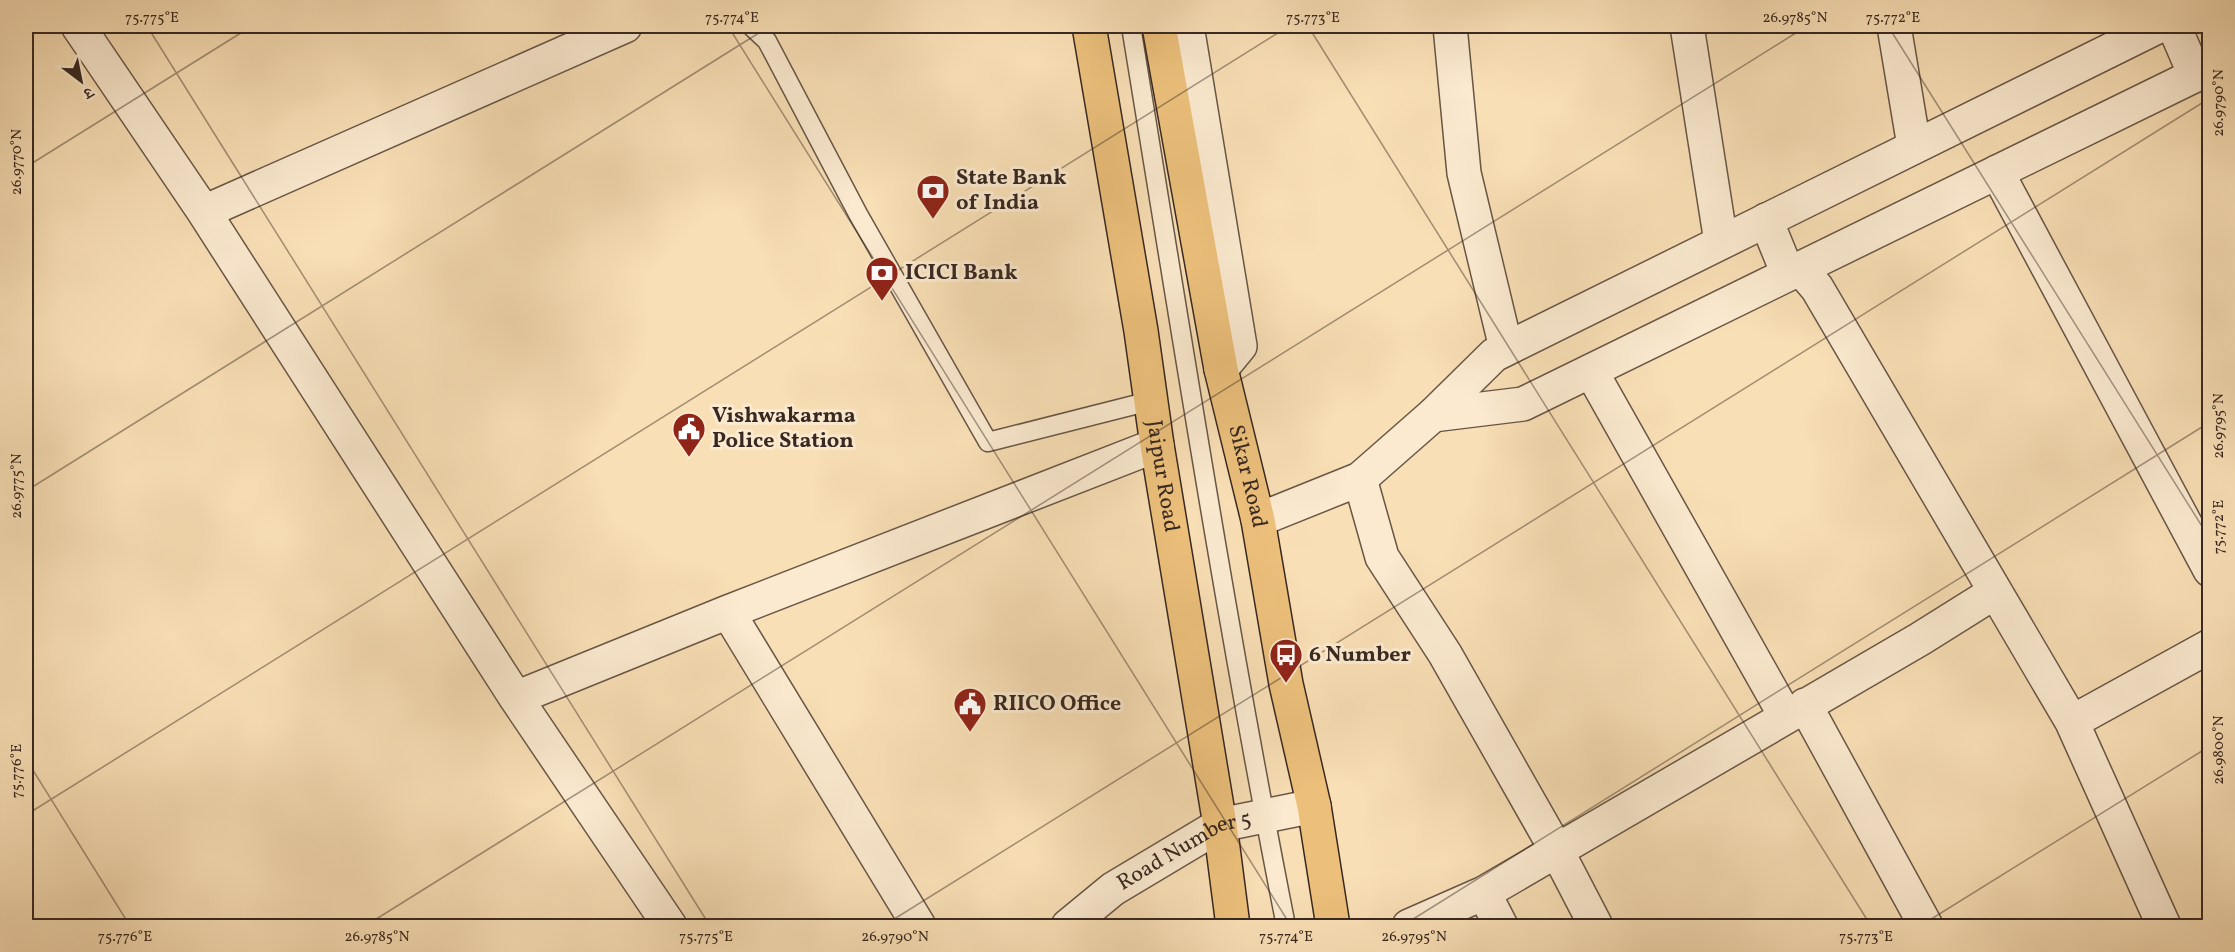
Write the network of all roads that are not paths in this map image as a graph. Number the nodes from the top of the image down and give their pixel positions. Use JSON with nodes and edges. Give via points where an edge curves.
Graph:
{"nodes":[{"id":1,"x":78,"y":26,"type":"edge"},
{"id":2,"x":625,"y":26,"type":"edge"},
{"id":3,"x":751,"y":26,"type":"edge"},
{"id":4,"x":1089,"y":26,"type":"edge"},
{"id":5,"x":1131,"y":26,"type":"edge"},
{"id":6,"x":1159,"y":26,"type":"edge"},
{"id":7,"x":1187,"y":26,"type":"edge"},
{"id":8,"x":1449,"y":26,"type":"edge"},
{"id":9,"x":1687,"y":26,"type":"edge"},
{"id":10,"x":1894,"y":26,"type":"edge"},
{"id":11,"x":2159,"y":26,"type":"edge"},
{"id":12,"x":2174,"y":26,"type":"edge"},
{"id":13,"x":2206,"y":70,"type":"edge"},
{"id":14,"x":1914,"y":146,"type":"junction"},
{"id":15,"x":1997,"y":172,"type":"junction"},
{"id":16,"x":204,"y":212,"type":"junction"},
{"id":17,"x":1766,"y":220,"type":"junction"},
{"id":18,"x":1721,"y":242,"type":"junction"},
{"id":19,"x":1794,"y":271,"type":"junction"},
{"id":20,"x":1506,"y":348,"type":"junction"},
{"id":21,"x":1221,"y":369,"type":"junction"},
{"id":22,"x":1590,"y":371,"type":"junction"},
{"id":23,"x":1150,"y":401,"type":"junction"},
{"id":24,"x":1433,"y":416,"type":"junction"},
{"id":25,"x":1157,"y":445,"type":"junction"},
{"id":26,"x":1360,"y":479,"type":"junction"},
{"id":27,"x":1258,"y":520,"type":"junction"},
{"id":28,"x":2210,"y":570,"type":"edge"},
{"id":29,"x":1995,"y":592,"type":"junction"},
{"id":30,"x":728,"y":612,"type":"junction"},
{"id":31,"x":2210,"y":646,"type":"edge"},
{"id":32,"x":516,"y":698,"type":"junction"},
{"id":33,"x":1796,"y":711,"type":"junction"},
{"id":34,"x":2072,"y":722,"type":"junction"},
{"id":35,"x":1314,"y":806,"type":"junction"},
{"id":36,"x":1264,"y":816,"type":"junction"},
{"id":37,"x":1220,"y":825,"type":"junction"},
{"id":38,"x":1557,"y":851,"type":"junction"},
{"id":39,"x":1484,"y":893,"type":"junction"},
{"id":40,"x":670,"y":927,"type":"edge"},
{"id":41,"x":919,"y":927,"type":"edge"},
{"id":42,"x":1068,"y":927,"type":"edge"},
{"id":43,"x":1233,"y":927,"type":"edge"},
{"id":44,"x":1286,"y":927,"type":"edge"},
{"id":45,"x":1333,"y":927,"type":"edge"},
{"id":46,"x":1409,"y":927,"type":"edge"},
{"id":47,"x":1501,"y":927,"type":"edge"},
{"id":48,"x":1596,"y":927,"type":"edge"},
{"id":49,"x":1926,"y":927,"type":"edge"},
{"id":50,"x":2164,"y":927,"type":"edge"}],
"edges":[{"from":1,"to":16,"type":"street"},
{"from":2,"to":16,"type":"street"},
{"from":3,"to":23,"type":"lane","via":[[767,41],[858,214],[988,442]]},
{"from":4,"to":23,"type":"main road","name":"Jaipur Road"},
{"from":5,"to":36,"type":"lane"},
{"from":6,"to":21,"type":"main road","name":"Sikar Road"},
{"from":7,"to":21,"type":"street","via":[[1240,345]]},
{"from":8,"to":20,"type":"street","via":[[1464,174]]},
{"from":9,"to":18,"type":"street"},
{"from":10,"to":14,"type":"street"},
{"from":11,"to":14,"type":"street"},
{"from":12,"to":13,"type":"street"},
{"from":13,"to":15,"type":"street"},
{"from":14,"to":17,"type":"street"},
{"from":15,"to":19,"type":"street"},
{"from":15,"to":28,"type":"street"},
{"from":16,"to":32,"type":"street"},
{"from":17,"to":18,"type":"street"},
{"from":17,"to":19,"type":"street"},
{"from":18,"to":20,"type":"street"},
{"from":19,"to":22,"type":"street"},
{"from":19,"to":29,"type":"street","via":[[1817,288]]},
{"from":20,"to":24,"type":"street","via":[[1494,355]]},
{"from":21,"to":27,"type":"main road","name":"Sikar Road"},
{"from":22,"to":24,"type":"street","via":[[1522,404]]},
{"from":22,"to":33,"type":"street"},
{"from":23,"to":25,"type":"main road","name":"Jaipur Road"},
{"from":24,"to":26,"type":"street"},
{"from":25,"to":30,"type":"street"},
{"from":25,"to":37,"type":"main road","name":"Jaipur Road"},
{"from":26,"to":27,"type":"street"},
{"from":26,"to":38,"type":"street","via":[[1382,557],[1445,654]]},
{"from":27,"to":35,"type":"main road","name":"Sikar Road","via":[[1286,684]]},
{"from":29,"to":33,"type":"street"},
{"from":29,"to":34,"type":"street"},
{"from":30,"to":32,"type":"street"},
{"from":30,"to":41,"type":"street"},
{"from":31,"to":34,"type":"street"},
{"from":32,"to":40,"type":"street"},
{"from":33,"to":38,"type":"street"},
{"from":33,"to":49,"type":"street"},
{"from":34,"to":50,"type":"street"},
{"from":35,"to":36,"type":"street","name":"Road Number 5"},
{"from":35,"to":45,"type":"main road","name":"Sikar Road"},
{"from":36,"to":37,"type":"street","name":"Road Number 5"},
{"from":36,"to":44,"type":"lane"},
{"from":37,"to":42,"type":"street","name":"Road Number 5","via":[[1113,889]]},
{"from":37,"to":43,"type":"main road","name":"Jaipur Road"},
{"from":38,"to":39,"type":"street"},
{"from":38,"to":48,"type":"street"},
{"from":39,"to":46,"type":"street"},
{"from":39,"to":47,"type":"street"}]}
